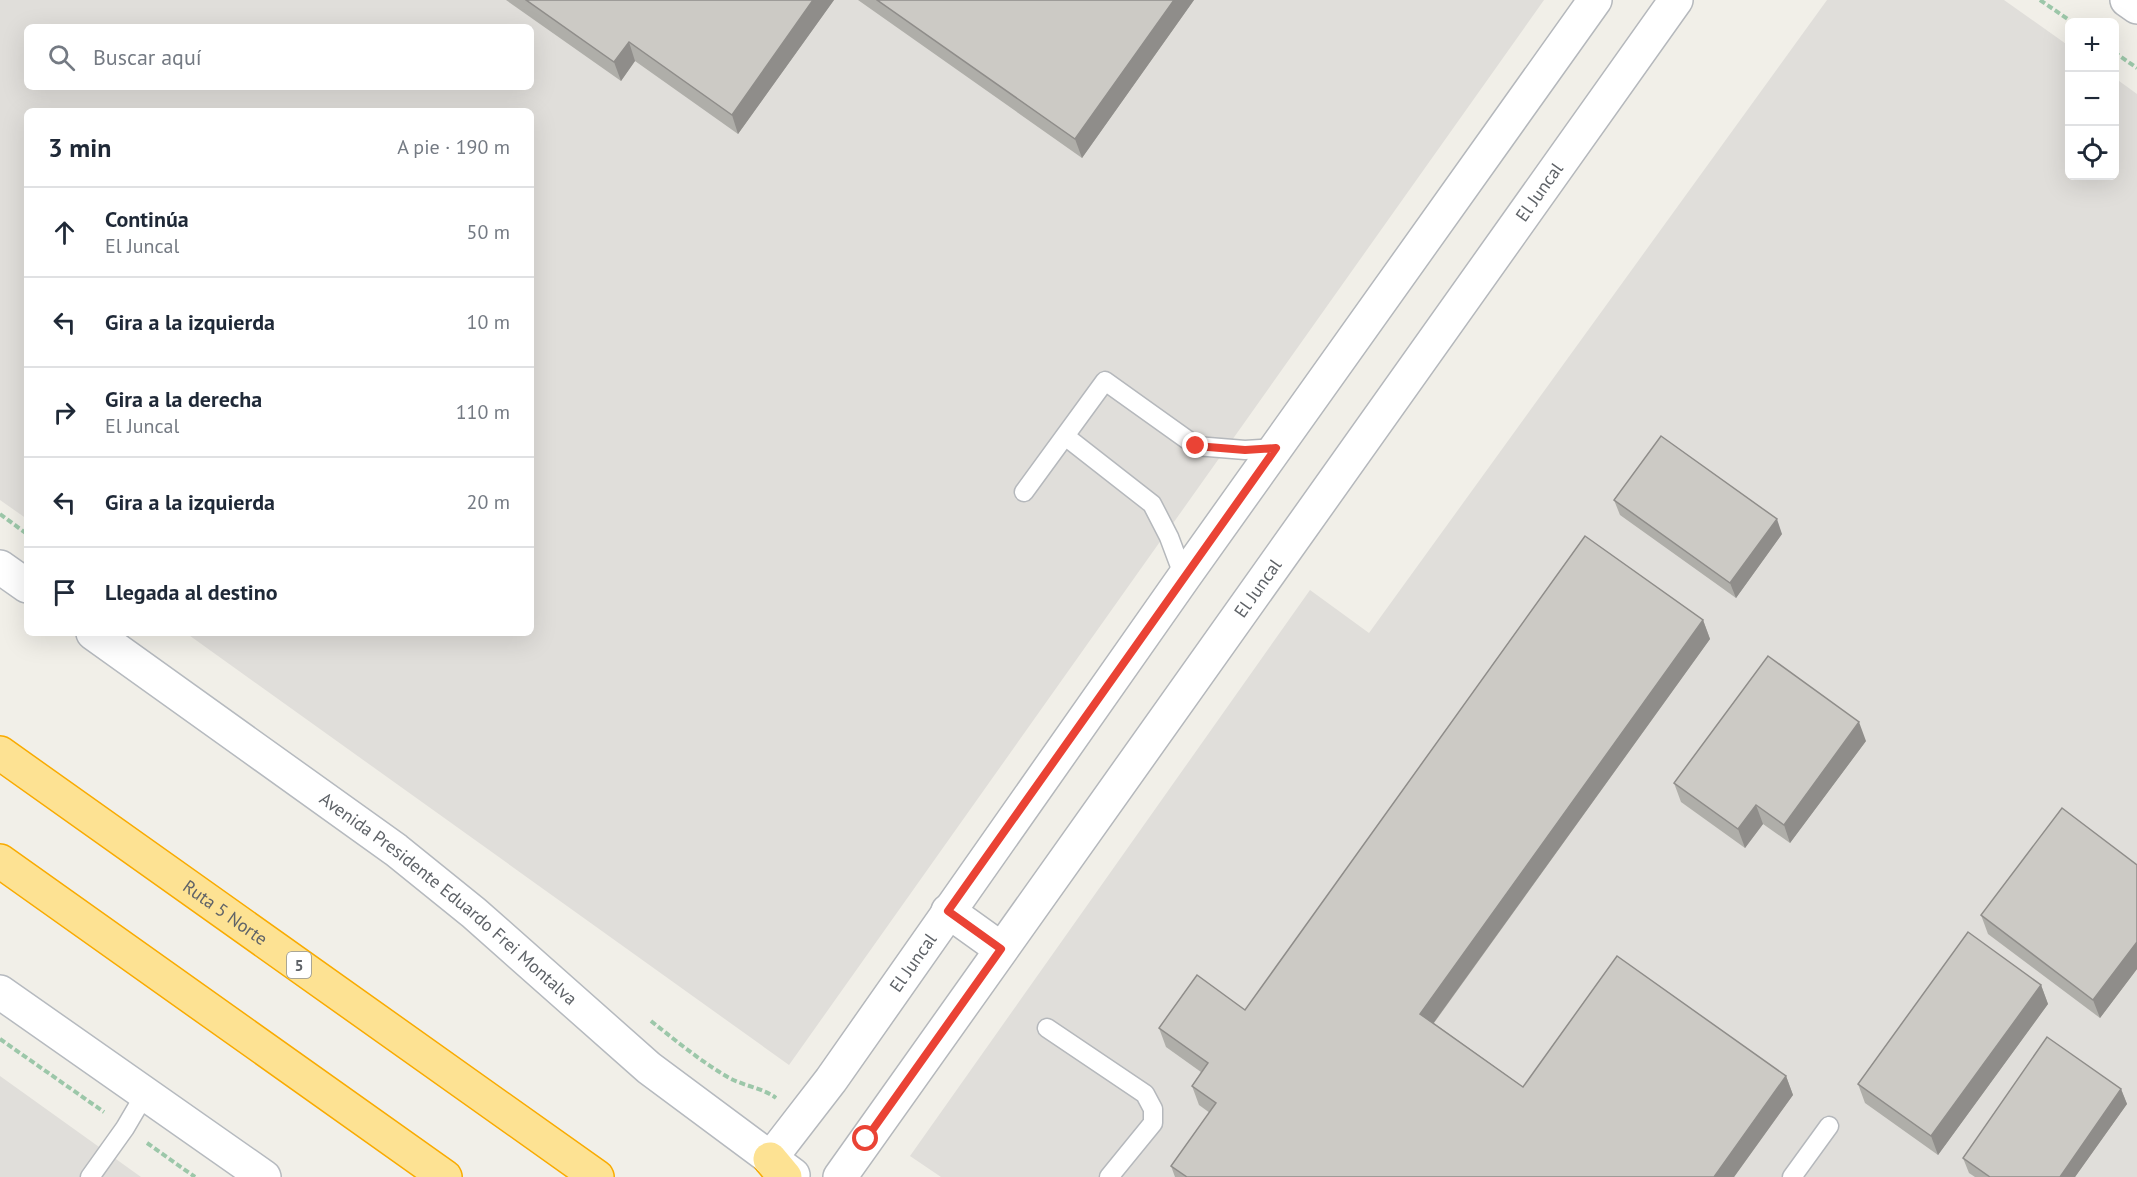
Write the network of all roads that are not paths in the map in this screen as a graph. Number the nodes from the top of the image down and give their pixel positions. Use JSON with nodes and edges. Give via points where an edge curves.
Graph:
{"nodes":[{"id":1,"x":1595,"y":0,"type":"edge"},
{"id":2,"x":1676,"y":0,"type":"edge"},
{"id":3,"x":2127,"y":0,"type":"edge"},
{"id":4,"x":2137,"y":7,"type":"edge"},
{"id":5,"x":1065,"y":436,"type":"junction"},
{"id":6,"x":1276,"y":448,"type":"junction"},
{"id":7,"x":1024,"y":492,"type":"dead end"},
{"id":8,"x":0,"y":567,"type":"edge"},
{"id":9,"x":1184,"y":577,"type":"junction"},
{"id":10,"x":24,"y":584,"type":"edge"},
{"id":11,"x":97,"y":636,"type":"edge"},
{"id":12,"x":0,"y":753,"type":"edge"},
{"id":13,"x":0,"y":861,"type":"edge"},
{"id":14,"x":948,"y":911,"type":"junction"},
{"id":15,"x":1001,"y":949,"type":"junction"},
{"id":16,"x":0,"y":992,"type":"edge"},
{"id":17,"x":1047,"y":1028,"type":"dead end"},
{"id":18,"x":146,"y":1094,"type":"junction"},
{"id":19,"x":1829,"y":1126,"type":"dead end"},
{"id":20,"x":783,"y":1171,"type":"edge"},
{"id":21,"x":90,"y":1177,"type":"edge"},
{"id":22,"x":264,"y":1177,"type":"edge"},
{"id":23,"x":445,"y":1177,"type":"edge"},
{"id":24,"x":597,"y":1177,"type":"edge"},
{"id":25,"x":840,"y":1177,"type":"edge"},
{"id":26,"x":1109,"y":1177,"type":"edge"},
{"id":27,"x":1792,"y":1177,"type":"edge"}],
"edges":[{"from":1,"to":6,"type":"street","name":"El Juncal"},
{"from":2,"to":15,"type":"street","name":"El Juncal"},
{"from":3,"to":4,"type":"street"},
{"from":5,"to":6,"type":"lane","via":[[1105,381],[1196,446]]},
{"from":5,"to":7,"type":"lane"},
{"from":5,"to":9,"type":"lane","via":[[1152,504]]},
{"from":6,"to":9,"type":"street","name":"El Juncal"},
{"from":8,"to":10,"type":"street"},
{"from":9,"to":14,"type":"street","name":"El Juncal"},
{"from":11,"to":20,"type":"street","name":"Avenida Presidente Eduardo Frei Montalva","via":[[396,850],[474,913],[649,1068]]},
{"from":12,"to":24,"type":"highway","name":"Ruta 5 Norte","number":"5"},
{"from":13,"to":23,"type":"highway"},
{"from":14,"to":15,"type":"street"},
{"from":14,"to":20,"type":"street","name":"El Juncal","via":[[831,1080]]},
{"from":15,"to":25,"type":"street","name":"El Juncal"},
{"from":16,"to":18,"type":"street"},
{"from":17,"to":26,"type":"lane","via":[[1145,1094],[1153,1109],[1153,1123]]},
{"from":18,"to":21,"type":"lane"},
{"from":18,"to":22,"type":"street"},
{"from":19,"to":27,"type":"lane"}]}
